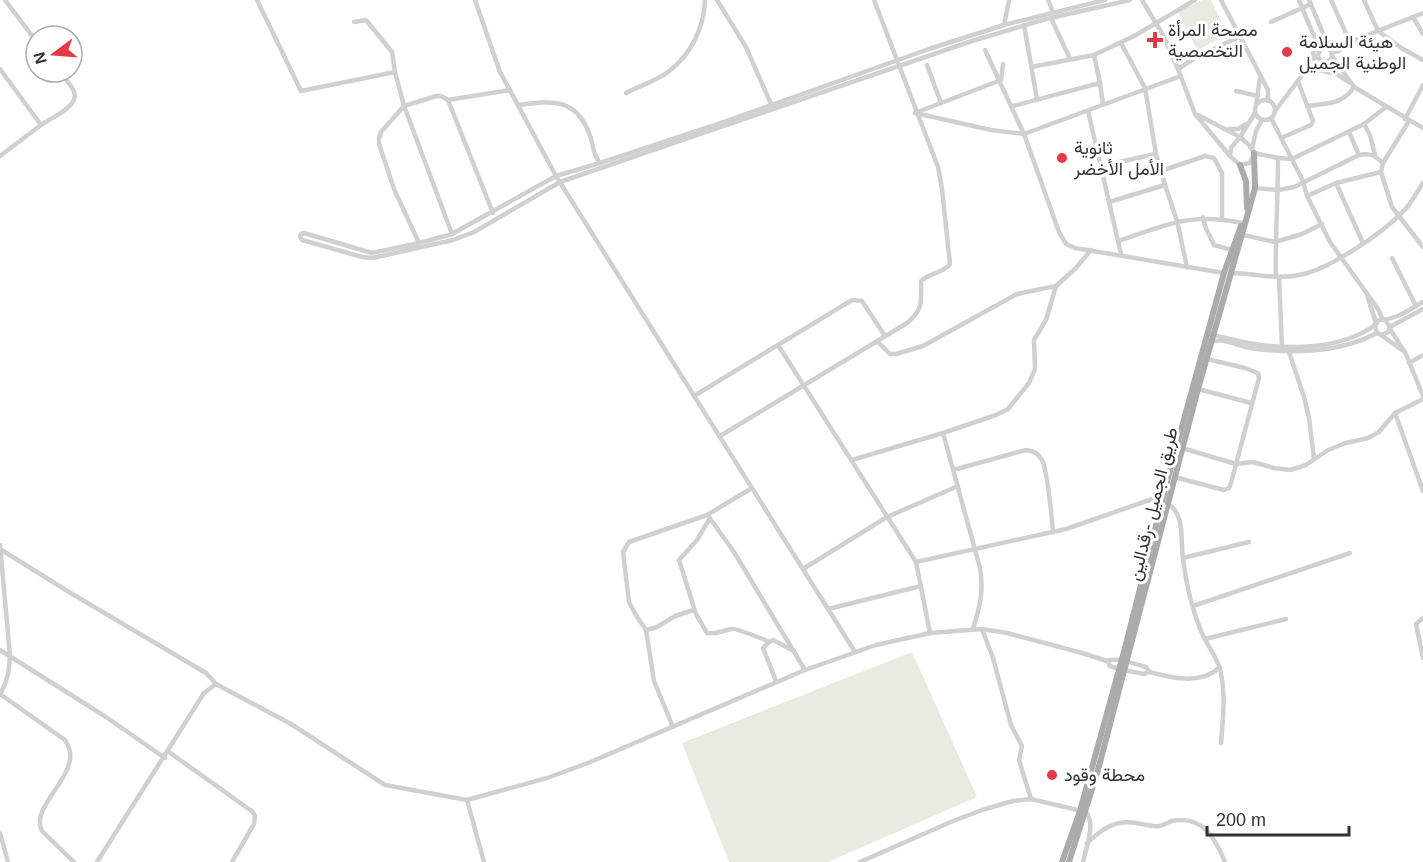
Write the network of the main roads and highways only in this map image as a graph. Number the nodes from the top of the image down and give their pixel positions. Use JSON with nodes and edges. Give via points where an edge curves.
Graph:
{"nodes":[{"id":1,"x":1253,"y":151,"type":"road end"},
{"id":2,"x":1240,"y":165,"type":"road end"},
{"id":3,"x":1227,"y":273,"type":"junction"},
{"id":4,"x":1210,"y":335,"type":"junction"},
{"id":5,"x":1124,"y":662,"type":"junction"},
{"id":6,"x":1083,"y":811,"type":"junction"},
{"id":7,"x":1062,"y":862,"type":"edge"},
{"id":8,"x":1069,"y":862,"type":"edge"}],
"edges":[{"from":1,"to":3,"type":"main road","name":"طريق الجميل -رقدالين","via":[[1255,188],[1243,235]]},
{"from":2,"to":3,"type":"main road","name":"طريق الجميل -رقدالين","via":[[1245,176],[1247,206]]},
{"from":3,"to":4,"type":"main road","name":"طريق الجميل -رقدالين"},
{"from":4,"to":5,"type":"main road","name":"طريق الجميل -رقدالين","via":[[1164,495]]},
{"from":4,"to":5,"type":"main road","name":"طريق الجميل -رقدالين","via":[[1207,359]]},
{"from":5,"to":6,"type":"main road","name":"طريق الجميل -رقدالين"},
{"from":6,"to":7,"type":"main road","name":"طريق الجميل -رقدالين"},
{"from":6,"to":8,"type":"main road","name":"طريق الجميل -رقدالين"}]}
